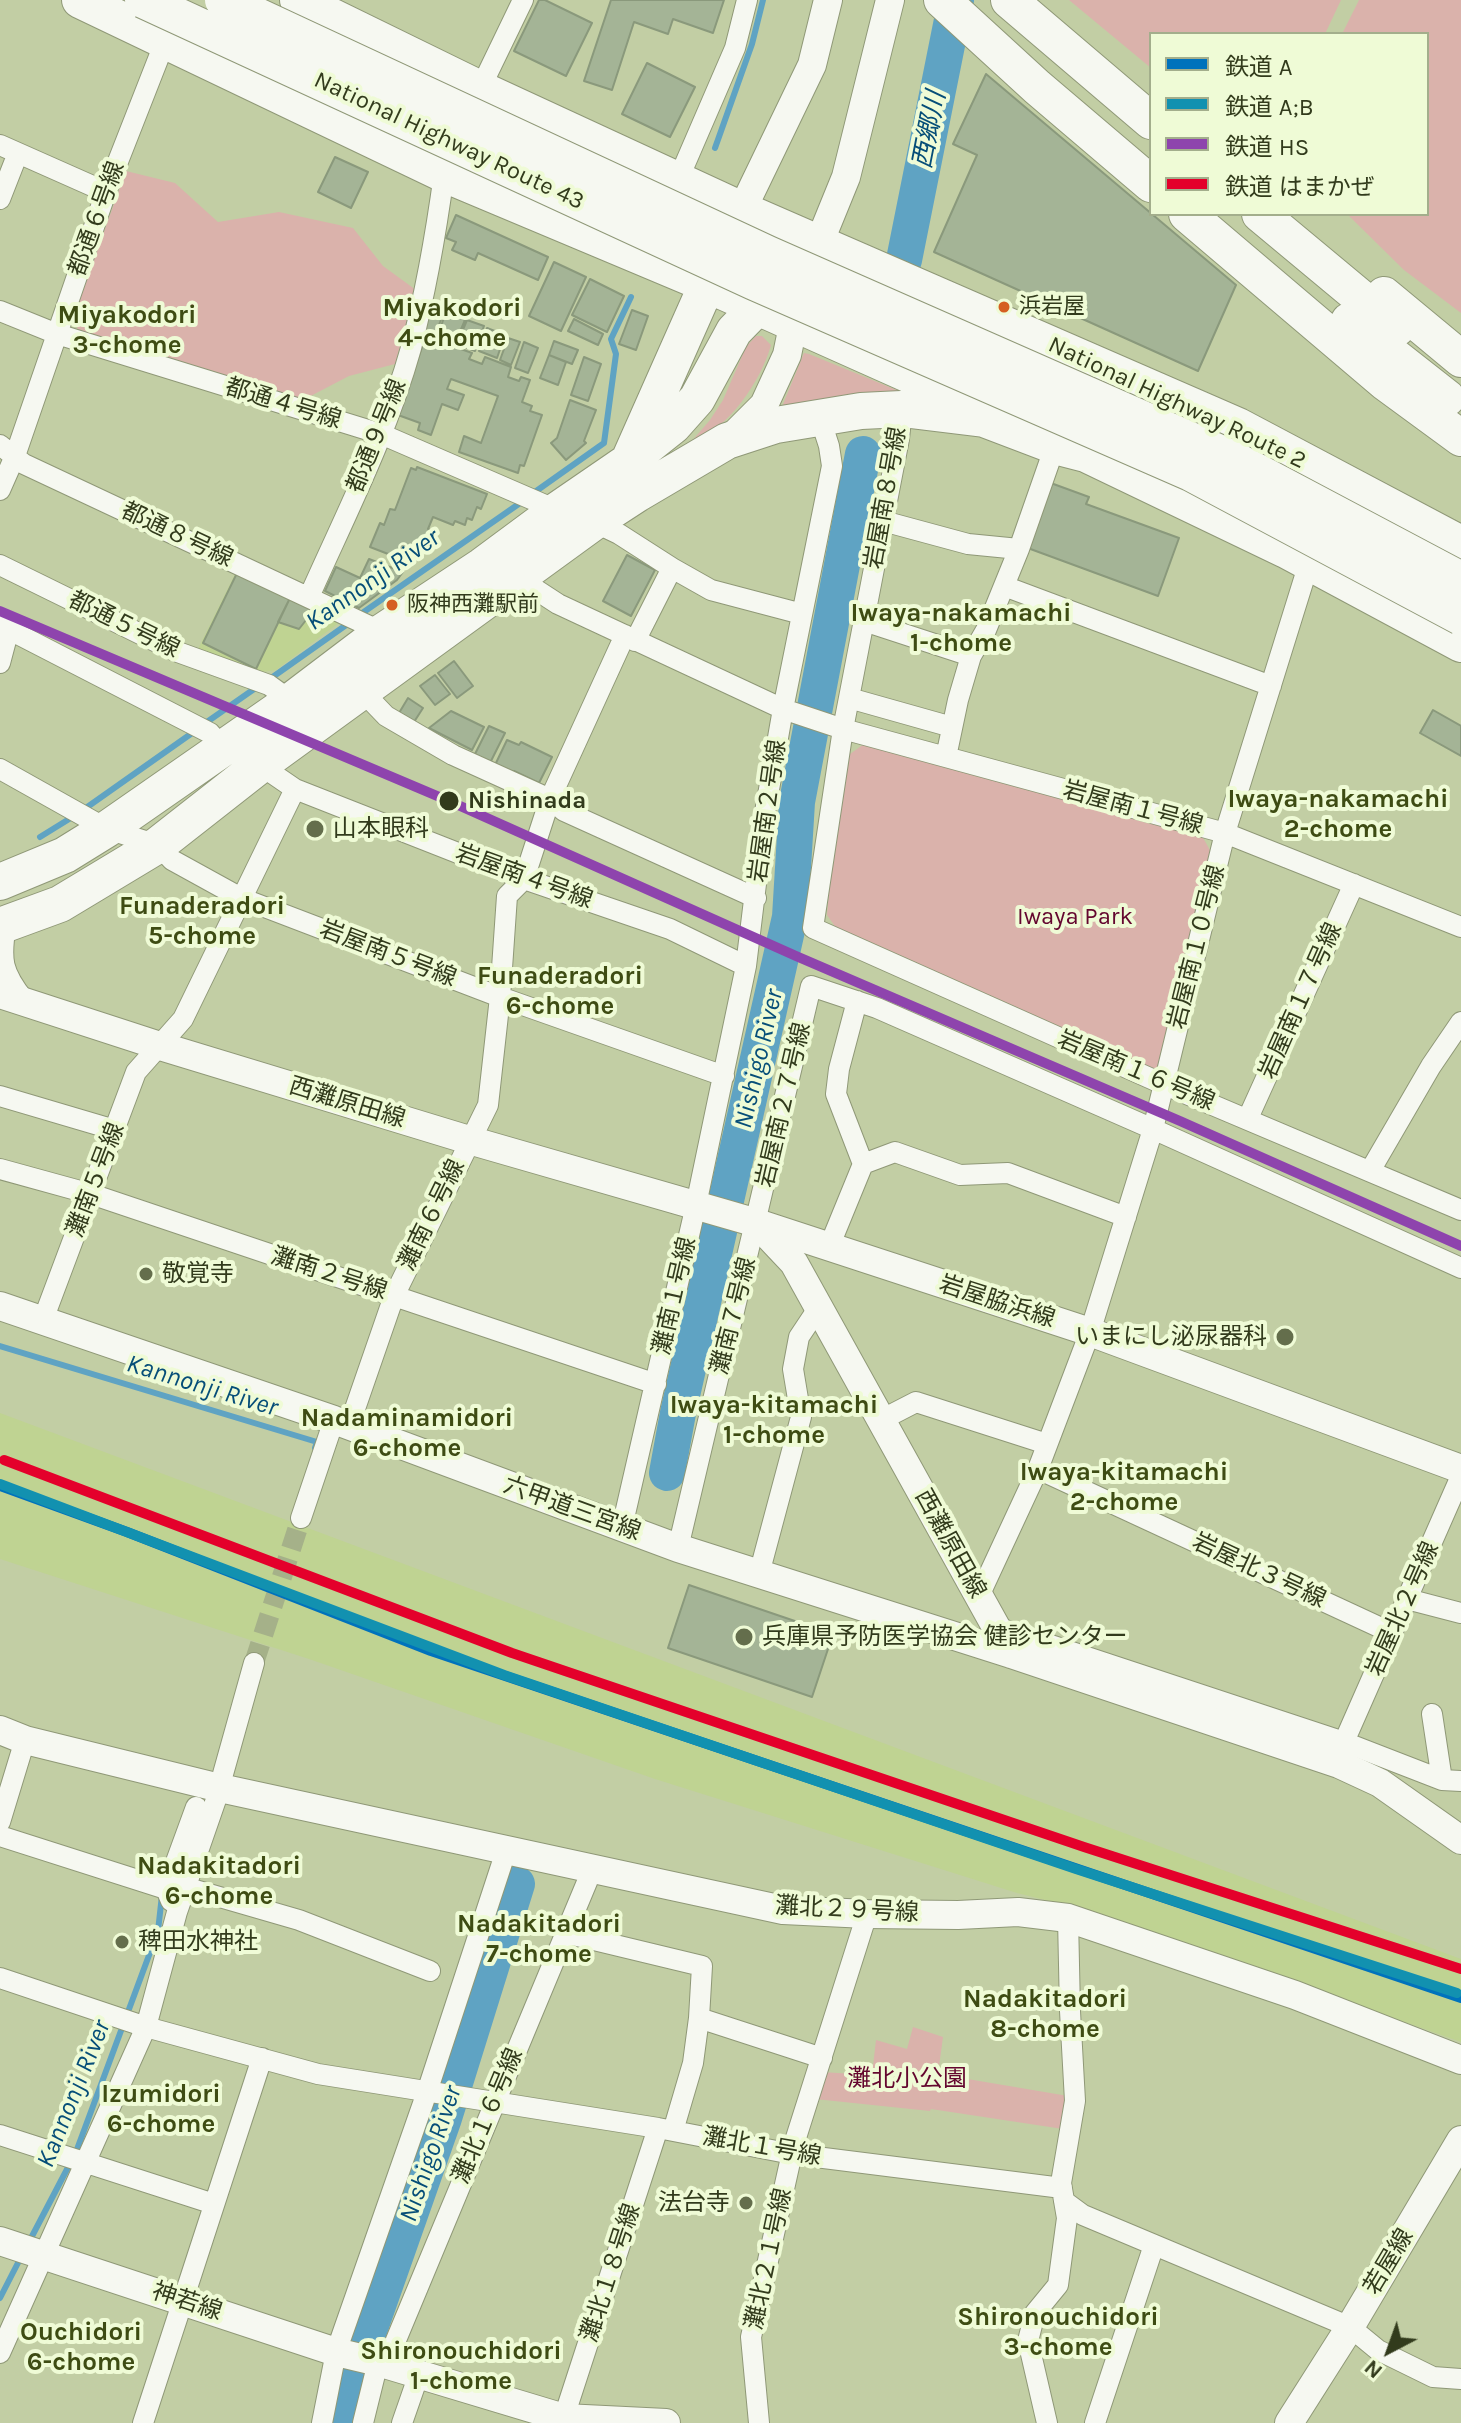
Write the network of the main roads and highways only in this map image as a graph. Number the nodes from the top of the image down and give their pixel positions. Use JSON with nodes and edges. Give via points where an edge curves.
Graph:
{"nodes":[{"id":1,"x":80,"y":0,"type":"edge"},
{"id":2,"x":143,"y":0,"type":"edge"},
{"id":3,"x":223,"y":0,"type":"edge"},
{"id":4,"x":298,"y":0,"type":"edge"},
{"id":5,"x":942,"y":0,"type":"edge"},
{"id":6,"x":1009,"y":0,"type":"edge"},
{"id":7,"x":1040,"y":0,"type":"edge"},
{"id":8,"x":972,"y":14,"type":"edge"},
{"id":9,"x":1149,"y":93,"type":"edge"},
{"id":10,"x":1149,"y":119,"type":"edge"},
{"id":11,"x":1149,"y":152,"type":"edge"},
{"id":12,"x":1149,"y":182,"type":"edge"},
{"id":13,"x":742,"y":210,"type":"junction"},
{"id":14,"x":1189,"y":216,"type":"edge"},
{"id":15,"x":1223,"y":216,"type":"edge"},
{"id":16,"x":1262,"y":216,"type":"edge"},
{"id":17,"x":1290,"y":216,"type":"edge"},
{"id":18,"x":813,"y":258,"type":"junction"},
{"id":19,"x":760,"y":281,"type":"junction"},
{"id":20,"x":706,"y":284,"type":"junction"},
{"id":21,"x":1461,"y":359,"type":"edge"},
{"id":22,"x":1461,"y":379,"type":"edge"},
{"id":23,"x":1461,"y":409,"type":"edge"},
{"id":24,"x":1461,"y":438,"type":"edge"},
{"id":25,"x":1071,"y":450,"type":"junction"},
{"id":26,"x":629,"y":461,"type":"junction"},
{"id":27,"x":1328,"y":473,"type":"junction"},
{"id":28,"x":1461,"y":544,"type":"edge"},
{"id":29,"x":1298,"y":556,"type":"junction"},
{"id":30,"x":526,"y":559,"type":"junction"},
{"id":31,"x":1461,"y":580,"type":"edge"},
{"id":32,"x":1461,"y":617,"type":"edge"},
{"id":33,"x":1461,"y":644,"type":"edge"},
{"id":34,"x":0,"y":882,"type":"edge"},
{"id":35,"x":3,"y":926,"type":"edge"}],
"edges":[{"from":1,"to":20,"type":"highway","name":"National Highway Route 2","via":[[444,174]]},
{"from":2,"to":19,"type":"highway","name":"National Highway Route 43","bridge":true},
{"from":3,"to":19,"type":"highway","name":"National Highway Route 43","bridge":true},
{"from":4,"to":13,"type":"highway","name":"National Highway Route 2"},
{"from":5,"to":8,"type":"highway"},
{"from":6,"to":10,"type":"highway"},
{"from":7,"to":9,"type":"highway"},
{"from":8,"to":11,"type":"highway"},
{"from":8,"to":12,"type":"highway","via":[[1037,87]]},
{"from":13,"to":18,"type":"highway","name":"National Highway Route 2"},
{"from":13,"to":20,"type":"highway"},
{"from":14,"to":24,"type":"highway","via":[[1386,383]]},
{"from":15,"to":23,"type":"highway"},
{"from":16,"to":22,"type":"highway"},
{"from":17,"to":21,"type":"highway"},
{"from":18,"to":19,"type":"highway","name":"National Highway Route 2","via":[[768,295]]},
{"from":18,"to":27,"type":"highway","name":"National Highway Route 2","via":[[859,261],[1238,426]]},
{"from":19,"to":20,"type":"highway","name":"National Highway Route 2"},
{"from":19,"to":25,"type":"highway","name":"National Highway Route 2","via":[[793,322]]},
{"from":19,"to":26,"type":"highway","name":"National Highway Route 2","via":[[697,399]]},
{"from":19,"to":31,"type":"highway","name":"National Highway Route 2","bridge":true,"via":[[1231,458]]},
{"from":19,"to":32,"type":"highway","name":"National Highway Route 2","bridge":true,"via":[[1191,473]]},
{"from":20,"to":26,"type":"highway"},
{"from":25,"to":29,"type":"highway","name":"National Highway Route 2"},
{"from":25,"to":30,"type":"highway","name":"National Highway Route 2","via":[[984,419],[902,409],[776,425],[727,441]]},
{"from":26,"to":30,"type":"highway","name":"National Highway Route 2","via":[[540,504]]},
{"from":27,"to":28,"type":"highway","name":"National Highway Route 2"},
{"from":27,"to":29,"type":"highway"},
{"from":29,"to":33,"type":"highway","name":"National Highway Route 2"},
{"from":30,"to":34,"type":"highway","name":"National Highway Route 2","via":[[375,629],[270,688],[217,741],[107,829],[65,855]]},
{"from":30,"to":35,"type":"highway","name":"National Highway Route 2","via":[[158,845],[60,904]]}]}
